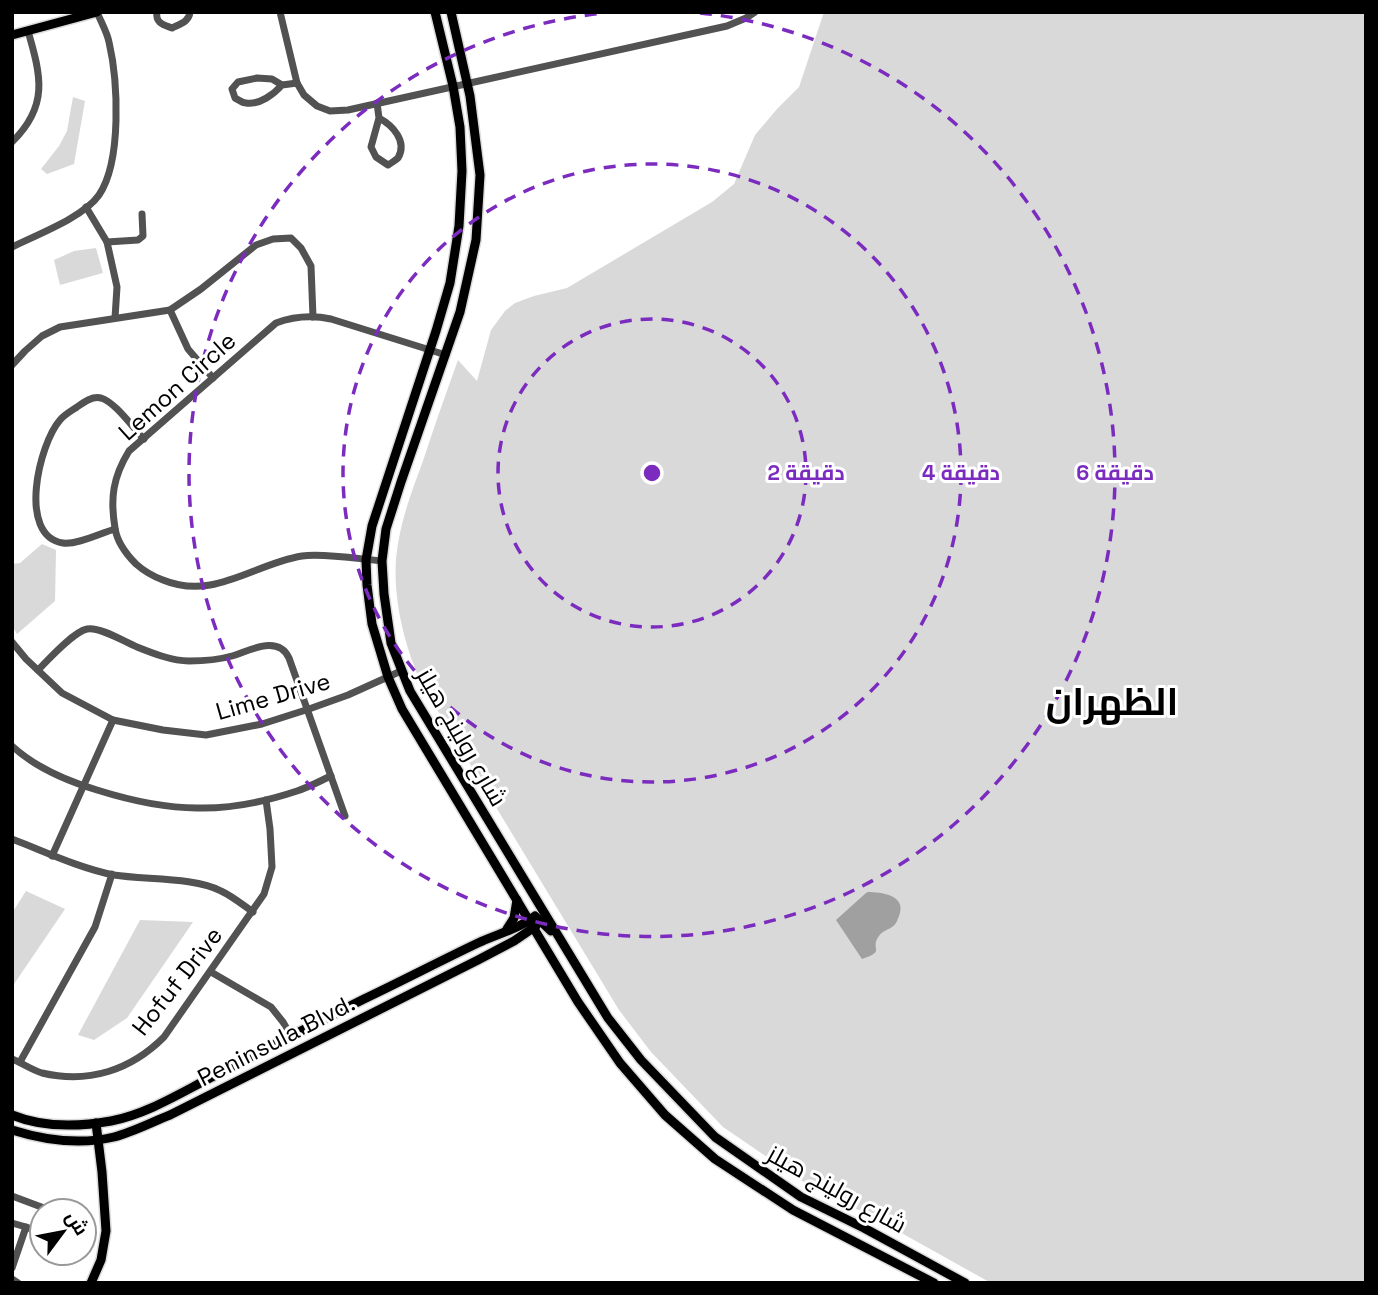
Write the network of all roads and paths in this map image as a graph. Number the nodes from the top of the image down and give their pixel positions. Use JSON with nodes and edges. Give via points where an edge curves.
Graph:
{"nodes":[{"id":1,"x":97,"y":12,"type":"edge"},
{"id":2,"x":157,"y":12,"type":"edge"},
{"id":3,"x":190,"y":12,"type":"edge"},
{"id":4,"x":280,"y":12,"type":"edge"},
{"id":5,"x":435,"y":12,"type":"edge"},
{"id":6,"x":451,"y":12,"type":"edge"},
{"id":7,"x":755,"y":12,"type":"edge"},
{"id":8,"x":28,"y":31,"type":"junction"},
{"id":9,"x":12,"y":35,"type":"edge"},
{"id":10,"x":297,"y":83,"type":"junction"},
{"id":11,"x":467,"y":83,"type":"junction"},
{"id":12,"x":282,"y":85,"type":"junction"},
{"id":13,"x":453,"y":86,"type":"junction"},
{"id":14,"x":377,"y":103,"type":"junction"},
{"id":15,"x":379,"y":117,"type":"junction"},
{"id":16,"x":12,"y":142,"type":"edge"},
{"id":17,"x":86,"y":207,"type":"junction"},
{"id":18,"x":142,"y":214,"type":"dead end"},
{"id":19,"x":107,"y":242,"type":"junction"},
{"id":20,"x":12,"y":247,"type":"edge"},
{"id":21,"x":170,"y":310,"type":"junction"},
{"id":22,"x":116,"y":317,"type":"junction"},
{"id":23,"x":313,"y":317,"type":"junction"},
{"id":24,"x":430,"y":350,"type":"junction"},
{"id":25,"x":446,"y":355,"type":"junction"},
{"id":26,"x":12,"y":365,"type":"edge"},
{"id":27,"x":213,"y":378,"type":"junction"},
{"id":28,"x":144,"y":439,"type":"junction"},
{"id":29,"x":113,"y":531,"type":"junction"},
{"id":30,"x":366,"y":560,"type":"junction"},
{"id":31,"x":382,"y":561,"type":"junction"},
{"id":32,"x":12,"y":642,"type":"edge"},
{"id":33,"x":38,"y":670,"type":"junction"},
{"id":34,"x":401,"y":671,"type":"junction"},
{"id":35,"x":388,"y":677,"type":"junction"},
{"id":36,"x":309,"y":709,"type":"junction"},
{"id":37,"x":113,"y":720,"type":"junction"},
{"id":38,"x":12,"y":746,"type":"edge"},
{"id":39,"x":331,"y":776,"type":"junction"},
{"id":40,"x":84,"y":786,"type":"junction"},
{"id":41,"x":473,"y":795,"type":"junction"},
{"id":42,"x":265,"y":800,"type":"junction"},
{"id":43,"x":459,"y":803,"type":"junction"},
{"id":44,"x":345,"y":816,"type":"dead end"},
{"id":45,"x":12,"y":839,"type":"edge"},
{"id":46,"x":52,"y":856,"type":"junction"},
{"id":47,"x":112,"y":874,"type":"junction"},
{"id":48,"x":517,"y":900,"type":"junction"},
{"id":49,"x":540,"y":906,"type":"junction"},
{"id":50,"x":253,"y":912,"type":"junction"},
{"id":51,"x":532,"y":921,"type":"junction"},
{"id":52,"x":506,"y":931,"type":"junction"},
{"id":53,"x":560,"y":939,"type":"junction"},
{"id":54,"x":514,"y":941,"type":"junction"},
{"id":55,"x":544,"y":945,"type":"junction"},
{"id":56,"x":211,"y":972,"type":"junction"},
{"id":57,"x":291,"y":1036,"type":"junction"},
{"id":58,"x":16,"y":1060,"type":"edge"},
{"id":59,"x":12,"y":1115,"type":"edge"},
{"id":60,"x":96,"y":1122,"type":"junction"},
{"id":61,"x":12,"y":1130,"type":"edge"},
{"id":62,"x":98,"y":1140,"type":"junction"},
{"id":63,"x":12,"y":1223,"type":"edge"},
{"id":64,"x":26,"y":1227,"type":"joint"},
{"id":65,"x":12,"y":1268,"type":"edge"},
{"id":66,"x":12,"y":1279,"type":"edge"},
{"id":67,"x":18,"y":1283,"type":"edge"},
{"id":68,"x":91,"y":1283,"type":"edge"},
{"id":69,"x":934,"y":1283,"type":"edge"},
{"id":70,"x":965,"y":1283,"type":"edge"}],
"edges":[{"from":1,"to":8,"type":"main road"},
{"from":1,"to":17,"type":"street","via":[[109,40],[115,140],[104,185]]},
{"from":2,"to":3,"type":"street","via":[[160,23],[172,28],[186,21]]},
{"from":4,"to":10,"type":"street"},
{"from":5,"to":13,"type":"main road","name":"شارع رولينج هيلز"},
{"from":6,"to":11,"type":"main road","name":"شارع رولينج هيلز"},
{"from":7,"to":11,"type":"street","via":[[727,26]]},
{"from":8,"to":9,"type":"main road"},
{"from":8,"to":16,"type":"street","via":[[38,102],[32,120]]},
{"from":10,"to":12,"type":"street"},
{"from":10,"to":14,"type":"street","via":[[304,95],[330,111]]},
{"from":11,"to":13,"type":"street"},
{"from":11,"to":25,"type":"main road","name":"شارع رولينج هيلز","via":[[480,175],[476,240]]},
{"from":12,"to":12,"type":"street","via":[[257,78],[238,82],[232,89],[235,98],[247,103],[264,99]]},
{"from":13,"to":14,"type":"street"},
{"from":13,"to":24,"type":"main road","name":"شارع رولينج هيلز","via":[[462,171],[459,226],[450,284]]},
{"from":14,"to":15,"type":"street"},
{"from":15,"to":15,"type":"street","via":[[371,147],[388,165],[398,158],[401,148],[391,124]]},
{"from":17,"to":19,"type":"street"},
{"from":17,"to":20,"type":"street"},
{"from":18,"to":19,"type":"street","via":[[144,236]]},
{"from":19,"to":22,"type":"street","via":[[117,288]]},
{"from":21,"to":22,"type":"street"},
{"from":21,"to":23,"type":"street","via":[[256,245],[291,238],[311,266]]},
{"from":21,"to":27,"type":"street","via":[[188,349]]},
{"from":22,"to":26,"type":"street","via":[[60,327],[42,336]]},
{"from":23,"to":24,"type":"street","name":"Lemon Circle"},
{"from":23,"to":27,"type":"street","name":"Lemon Circle","via":[[276,323]]},
{"from":24,"to":25,"type":"street","name":"Lemon Circle"},
{"from":24,"to":30,"type":"main road","name":"شارع رولينج هيلز","via":[[372,526]]},
{"from":25,"to":31,"type":"main road","name":"شارع رولينج هيلز","via":[[386,529]]},
{"from":27,"to":28,"type":"street","name":"Lemon Circle"},
{"from":28,"to":29,"type":"street","name":"Lemon Circle","via":[[129,451],[114,483]]},
{"from":28,"to":29,"type":"street","via":[[114,407],[93,397],[59,421],[47,443],[35,501],[41,529],[51,539],[65,543]]},
{"from":29,"to":30,"type":"street","via":[[127,555],[146,573],[177,586],[207,587],[306,555]]},
{"from":30,"to":31,"type":"street"},
{"from":30,"to":35,"type":"main road","name":"شارع رولينج هيلز","via":[[372,624]]},
{"from":31,"to":34,"type":"main road","name":"شارع رولينج هيلز","via":[[391,643]]},
{"from":32,"to":33,"type":"street","name":"Lime Drive"},
{"from":33,"to":36,"type":"street","via":[[86,629],[186,662],[279,646],[286,652]]},
{"from":33,"to":37,"type":"street","name":"Lime Drive","via":[[62,693]]},
{"from":34,"to":35,"type":"street","name":"Lime Drive"},
{"from":34,"to":41,"type":"main road","name":"شارع رولينج هيلز"},
{"from":35,"to":36,"type":"street","name":"Lime Drive"},
{"from":35,"to":43,"type":"main road","name":"شارع رولينج هيلز","via":[[402,709]]},
{"from":36,"to":37,"type":"street","name":"Lime Drive","via":[[206,735]]},
{"from":36,"to":39,"type":"street"},
{"from":37,"to":40,"type":"street"},
{"from":38,"to":40,"type":"street","via":[[54,774]]},
{"from":39,"to":42,"type":"street"},
{"from":39,"to":44,"type":"street"},
{"from":40,"to":42,"type":"street","via":[[157,805],[198,808]]},
{"from":40,"to":46,"type":"street"},
{"from":41,"to":43,"type":"main road"},
{"from":41,"to":49,"type":"main road","name":"شارع رولينج هيلز"},
{"from":42,"to":50,"type":"street","name":"Hofuf Drive","via":[[272,867]]},
{"from":43,"to":48,"type":"main road","name":"شارع رولينج هيلز"},
{"from":45,"to":46,"type":"street"},
{"from":46,"to":47,"type":"street"},
{"from":47,"to":50,"type":"street","via":[[198,883],[221,890]]},
{"from":47,"to":58,"type":"street","via":[[95,927]]},
{"from":48,"to":51,"type":"main road","name":"شارع رولينج هيلز"},
{"from":48,"to":52,"type":"main road"},
{"from":49,"to":51,"type":"main road"},
{"from":49,"to":53,"type":"main road","name":"شارع رولينج هيلز"},
{"from":50,"to":56,"type":"street","name":"Hofuf Drive"},
{"from":51,"to":52,"type":"main road","name":"Peninsula Blvd."},
{"from":51,"to":53,"type":"main road"},
{"from":51,"to":54,"type":"main road","name":"Peninsula Blvd."},
{"from":51,"to":55,"type":"main road","name":"شارع رولينج هيلز"},
{"from":52,"to":57,"type":"main road","name":"Peninsula Blvd."},
{"from":53,"to":70,"type":"main road","name":"شارع رولينج هيلز","via":[[632,1050],[715,1137],[802,1197]]},
{"from":54,"to":55,"type":"main road"},
{"from":54,"to":62,"type":"main road","name":"Peninsula Blvd.","via":[[170,1115]]},
{"from":55,"to":69,"type":"main road","name":"شارع رولينج هيلز","via":[[620,1063],[665,1115],[715,1159],[793,1210]]},
{"from":56,"to":57,"type":"street","via":[[271,1007]]},
{"from":56,"to":58,"type":"street","name":"Hofuf Drive","via":[[164,1037],[125,1066],[97,1075],[67,1076],[40,1073]]},
{"from":57,"to":60,"type":"main road","name":"Peninsula Blvd.","via":[[173,1098],[133,1115]]},
{"from":59,"to":60,"type":"main road","name":"Peninsula Blvd.","via":[[48,1124]]},
{"from":60,"to":62,"type":"main road"},
{"from":61,"to":62,"type":"main road","name":"Peninsula Blvd.","via":[[36,1138]]},
{"from":62,"to":68,"type":"main road","via":[[106,1231]]},
{"from":63,"to":64,"type":"street"},
{"from":64,"to":65,"type":"street"},
{"from":66,"to":67,"type":"street"}]}
